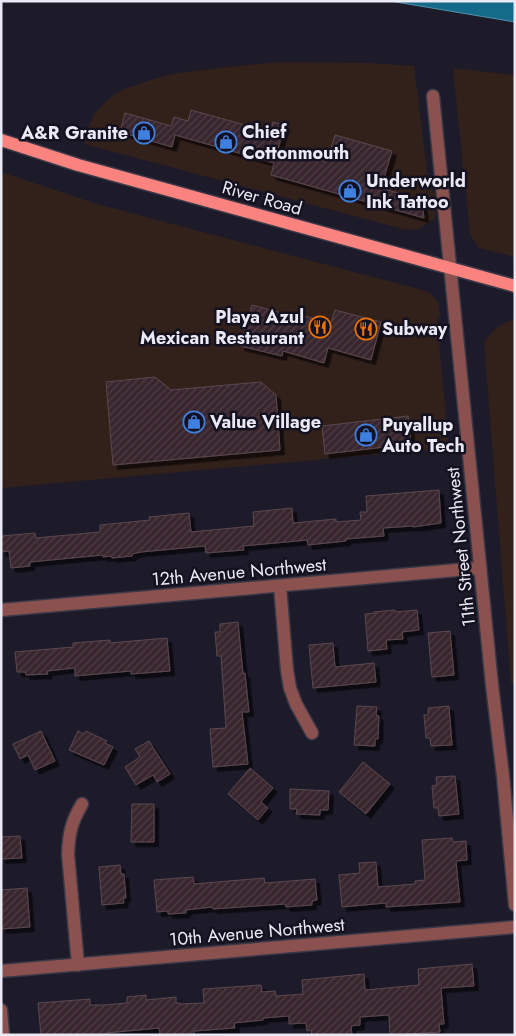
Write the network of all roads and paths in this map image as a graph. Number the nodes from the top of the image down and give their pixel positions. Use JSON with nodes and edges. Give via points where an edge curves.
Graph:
{"nodes":[{"id":1,"x":433,"y":96,"type":"dead end"},
{"id":2,"x":1,"y":140,"type":"edge"},
{"id":3,"x":450,"y":268,"type":"junction"},
{"id":4,"x":515,"y":286,"type":"edge"},
{"id":5,"x":480,"y":568,"type":"junction"},
{"id":6,"x":280,"y":586,"type":"junction"},
{"id":7,"x":1,"y":610,"type":"edge"},
{"id":8,"x":312,"y":733,"type":"dead end"},
{"id":9,"x":509,"y":776,"type":"edge"},
{"id":10,"x":82,"y":804,"type":"dead end"},
{"id":11,"x":515,"y":905,"type":"edge"},
{"id":12,"x":515,"y":927,"type":"edge"},
{"id":13,"x":78,"y":965,"type":"junction"},
{"id":14,"x":1,"y":972,"type":"edge"},
{"id":15,"x":1,"y":1010,"type":"edge"},
{"id":16,"x":4,"y":1035,"type":"edge"}],
"edges":[{"from":1,"to":3,"type":"street","name":"11th Street Northwest"},
{"from":2,"to":3,"type":"main road","name":"River Road","via":[[78,165]]},
{"from":3,"to":4,"type":"main road","name":"River Road"},
{"from":3,"to":5,"type":"street","name":"11th Street Northwest"},
{"from":5,"to":6,"type":"street","name":"12th Avenue Northwest"},
{"from":5,"to":9,"type":"street","name":"11th Street Northwest"},
{"from":6,"to":7,"type":"street","name":"12th Avenue Northwest"},
{"from":6,"to":8,"type":"street","via":[[286,670],[296,704]]},
{"from":9,"to":11,"type":"street","name":"11th Street Northwest"},
{"from":10,"to":13,"type":"street","via":[[71,826],[69,847]]},
{"from":12,"to":13,"type":"street","name":"10th Avenue Northwest"},
{"from":13,"to":14,"type":"street","name":"10th Avenue Northwest"},
{"from":15,"to":16,"type":"street"}]}
